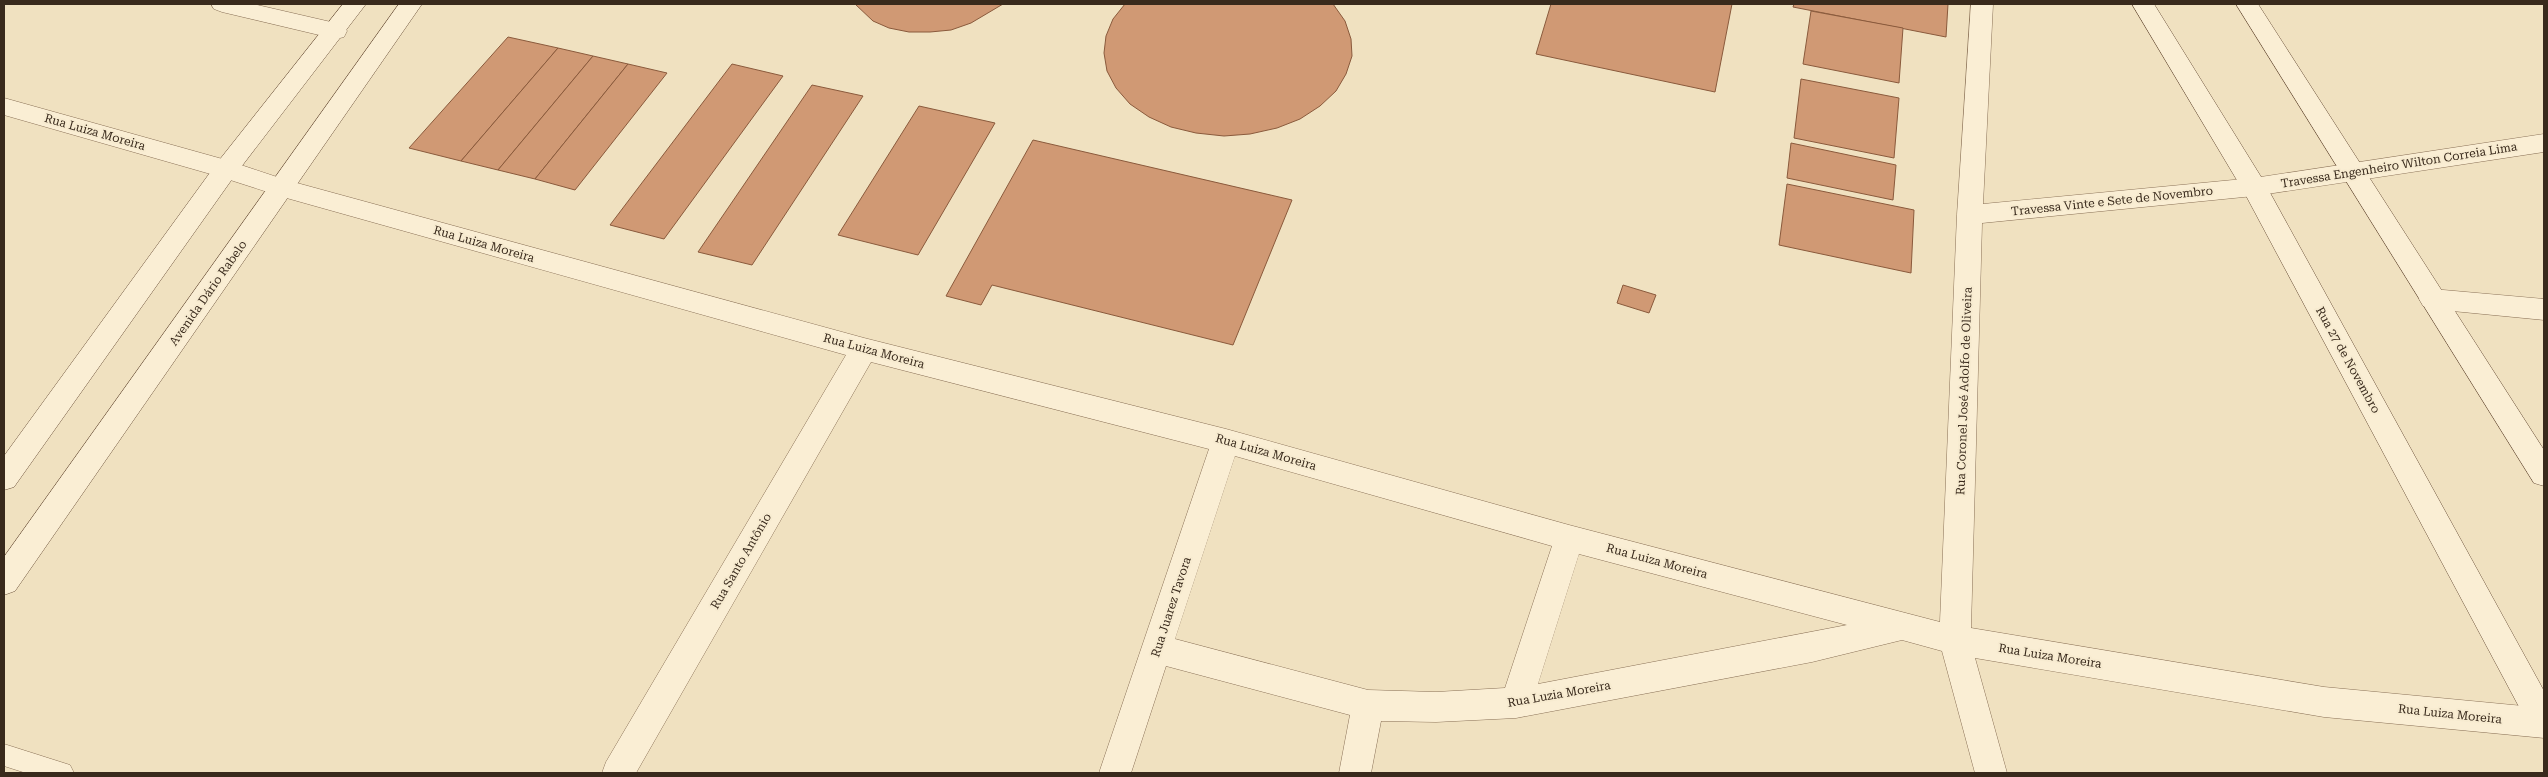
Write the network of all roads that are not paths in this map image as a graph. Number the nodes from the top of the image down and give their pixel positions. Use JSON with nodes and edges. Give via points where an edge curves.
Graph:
{"nodes":[{"id":1,"x":222,"y":4,"type":"edge"},
{"id":2,"x":355,"y":4,"type":"edge"},
{"id":3,"x":411,"y":4,"type":"edge"},
{"id":4,"x":1982,"y":4,"type":"edge"},
{"id":5,"x":2143,"y":4,"type":"edge"},
{"id":6,"x":2247,"y":4,"type":"edge"},
{"id":7,"x":336,"y":31,"type":"junction"},
{"id":8,"x":4,"y":106,"type":"edge"},
{"id":9,"x":2544,"y":143,"type":"edge"},
{"id":10,"x":226,"y":169,"type":"junction"},
{"id":11,"x":2353,"y":172,"type":"junction"},
{"id":12,"x":2254,"y":187,"type":"junction"},
{"id":13,"x":283,"y":188,"type":"junction"},
{"id":14,"x":1970,"y":215,"type":"junction"},
{"id":15,"x":2432,"y":299,"type":"junction"},
{"id":16,"x":2544,"y":310,"type":"edge"},
{"id":17,"x":864,"y":349,"type":"junction"},
{"id":18,"x":1226,"y":441,"type":"junction"},
{"id":19,"x":2544,"y":474,"type":"edge"},
{"id":20,"x":4,"y":478,"type":"edge"},
{"id":21,"x":1569,"y":538,"type":"junction"},
{"id":22,"x":4,"y":581,"type":"edge"},
{"id":23,"x":1903,"y":626,"type":"junction"},
{"id":24,"x":1955,"y":640,"type":"junction"},
{"id":25,"x":1158,"y":649,"type":"junction"},
{"id":26,"x":1516,"y":703,"type":"junction"},
{"id":27,"x":1368,"y":706,"type":"junction"},
{"id":28,"x":2544,"y":723,"type":"edge"},
{"id":29,"x":4,"y":755,"type":"edge"},
{"id":30,"x":62,"y":773,"type":"edge"},
{"id":31,"x":618,"y":773,"type":"edge"},
{"id":32,"x":1115,"y":773,"type":"edge"},
{"id":33,"x":1355,"y":773,"type":"edge"},
{"id":34,"x":1991,"y":773,"type":"edge"}],
"edges":[{"from":1,"to":7,"type":"street"},
{"from":2,"to":7,"type":"street"},
{"from":3,"to":13,"type":"street","name":"Avenida Dário Rabelo"},
{"from":4,"to":14,"type":"street","name":"Rua Coronel José Adolfo de Oliveira"},
{"from":5,"to":12,"type":"street","name":"Rua 27 de Novembro"},
{"from":6,"to":11,"type":"street"},
{"from":7,"to":10,"type":"street"},
{"from":8,"to":10,"type":"street","name":"Rua Luiza Moreira"},
{"from":9,"to":11,"type":"street","name":"Travessa Engenheiro Wilton Correia Lima"},
{"from":10,"to":13,"type":"street","name":"Rua Luiza Moreira"},
{"from":10,"to":20,"type":"street"},
{"from":11,"to":12,"type":"street","name":"Travessa Engenheiro Wilton Correia Lima"},
{"from":11,"to":15,"type":"street"},
{"from":12,"to":14,"type":"street","name":"Travessa Vinte e Sete de Novembro"},
{"from":12,"to":28,"type":"street","name":"Rua 27 de Novembro"},
{"from":13,"to":17,"type":"street","name":"Rua Luiza Moreira"},
{"from":13,"to":22,"type":"street","name":"Avenida Dário Rabelo"},
{"from":14,"to":24,"type":"street","name":"Rua Coronel José Adolfo de Oliveira"},
{"from":15,"to":16,"type":"street"},
{"from":15,"to":19,"type":"street"},
{"from":17,"to":18,"type":"street","name":"Rua Luiza Moreira"},
{"from":17,"to":31,"type":"street","name":"Rua Santo Antônio"},
{"from":18,"to":21,"type":"street","name":"Rua Luiza Moreira"},
{"from":18,"to":25,"type":"street","name":"Rua Juarez Tavora"},
{"from":21,"to":23,"type":"street","name":"Rua Luiza Moreira"},
{"from":21,"to":26,"type":"street"},
{"from":23,"to":24,"type":"street","name":"Rua Luiza Moreira"},
{"from":23,"to":26,"type":"street","name":"Rua Luzia Moreira","via":[[1812,648]]},
{"from":24,"to":28,"type":"street","name":"Rua Luiza Moreira","via":[[2324,702]]},
{"from":24,"to":34,"type":"street","name":"Rua Coronel José Adolfo de Oliveira"},
{"from":25,"to":27,"type":"street","name":"Rua Luzia Moreira"},
{"from":25,"to":32,"type":"street","name":"Rua Juarez Tavora"},
{"from":26,"to":27,"type":"street","name":"Rua Luzia Moreira","via":[[1436,708]]},
{"from":27,"to":33,"type":"street"},
{"from":29,"to":30,"type":"lane"}]}
